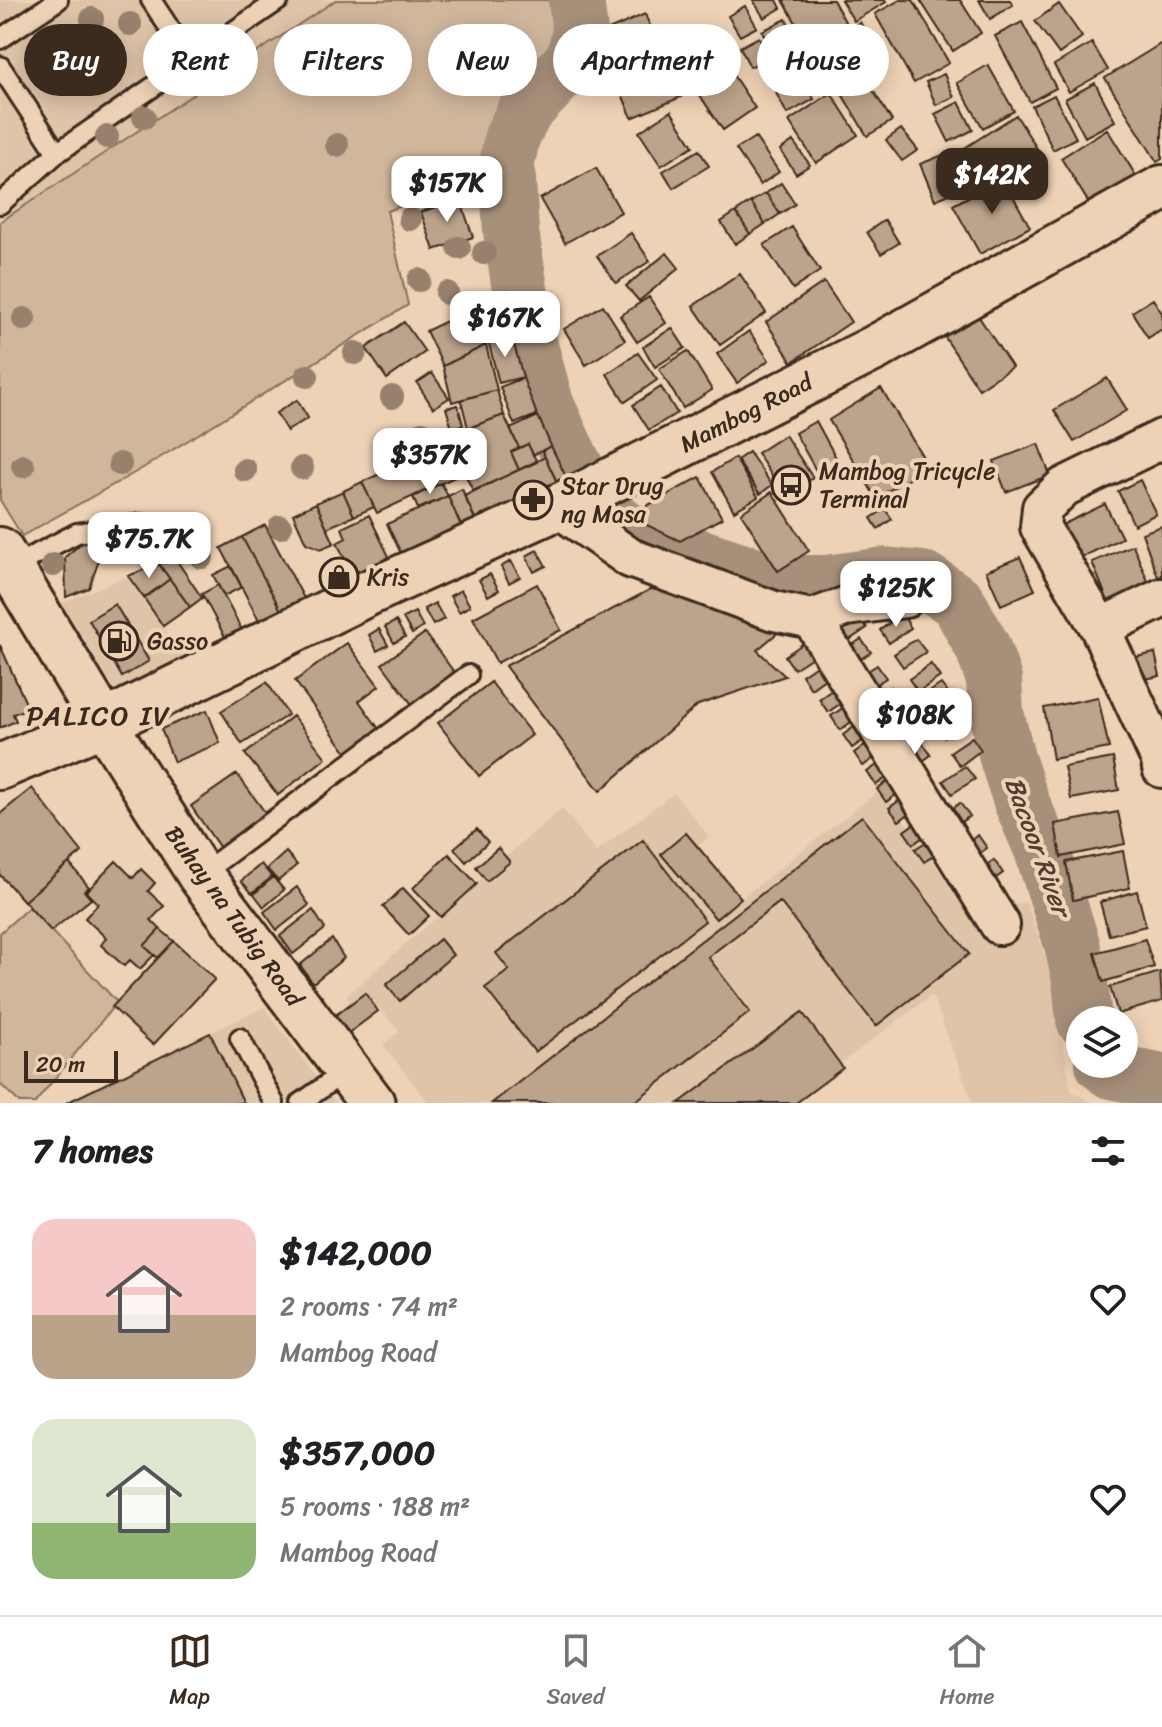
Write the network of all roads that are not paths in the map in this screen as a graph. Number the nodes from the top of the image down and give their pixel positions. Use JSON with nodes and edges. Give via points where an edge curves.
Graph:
{"nodes":[{"id":1,"x":58,"y":0,"type":"edge"},
{"id":2,"x":151,"y":0,"type":"edge"},
{"id":3,"x":279,"y":0,"type":"edge"},
{"id":4,"x":167,"y":24,"type":"edge"},
{"id":5,"x":244,"y":24,"type":"edge"},
{"id":6,"x":0,"y":39,"type":"edge"},
{"id":7,"x":0,"y":66,"type":"edge"},
{"id":8,"x":143,"y":94,"type":"edge"},
{"id":9,"x":57,"y":153,"type":"junction"},
{"id":10,"x":1162,"y":188,"type":"edge"},
{"id":11,"x":0,"y":204,"type":"edge"},
{"id":12,"x":1162,"y":439,"type":"edge"},
{"id":13,"x":569,"y":502,"type":"junction"},
{"id":14,"x":142,"y":524,"type":"dead end"},
{"id":15,"x":5,"y":559,"type":"edge"},
{"id":16,"x":905,"y":598,"type":"dead end"},
{"id":17,"x":1162,"y":598,"type":"edge"},
{"id":18,"x":812,"y":619,"type":"junction"},
{"id":19,"x":1100,"y":628,"type":"junction"},
{"id":20,"x":468,"y":675,"type":"dead end"},
{"id":21,"x":104,"y":723,"type":"junction"},
{"id":22,"x":0,"y":767,"type":"edge"},
{"id":23,"x":1162,"y":768,"type":"edge"},
{"id":24,"x":200,"y":875,"type":"junction"},
{"id":25,"x":1000,"y":925,"type":"dead end"},
{"id":26,"x":240,"y":1038,"type":"dead end"},
{"id":27,"x":360,"y":1086,"type":"edge"},
{"id":28,"x":274,"y":1103,"type":"edge"},
{"id":29,"x":301,"y":1103,"type":"edge"}],
"edges":[{"from":1,"to":6,"type":"lane"},
{"from":2,"to":4,"type":"lane"},
{"from":3,"to":5,"type":"lane"},
{"from":7,"to":9,"type":"lane"},
{"from":8,"to":9,"type":"lane"},
{"from":9,"to":11,"type":"lane"},
{"from":10,"to":13,"type":"main road","name":"Mambog Road","via":[[875,348]]},
{"from":12,"to":19,"type":"street","via":[[1064,487],[1042,508],[1040,527]]},
{"from":13,"to":18,"type":"street","via":[[630,558],[774,611]]},
{"from":13,"to":21,"type":"main road","name":"Mambog Road","via":[[368,593]]},
{"from":14,"to":15,"type":"lane","via":[[77,533]]},
{"from":15,"to":21,"type":"main road","name":"Buhay na Tubig Road"},
{"from":16,"to":18,"type":"street","via":[[847,606]]},
{"from":17,"to":19,"type":"street"},
{"from":18,"to":25,"type":"street"},
{"from":19,"to":23,"type":"street"},
{"from":20,"to":24,"type":"lane"},
{"from":21,"to":22,"type":"main road","name":"Mambog Road"},
{"from":21,"to":24,"type":"main road","name":"Buhay na Tubig Road"},
{"from":24,"to":27,"type":"main road","name":"Buhay na Tubig Road"},
{"from":26,"to":28,"type":"lane"},
{"from":27,"to":29,"type":"lane"}]}
